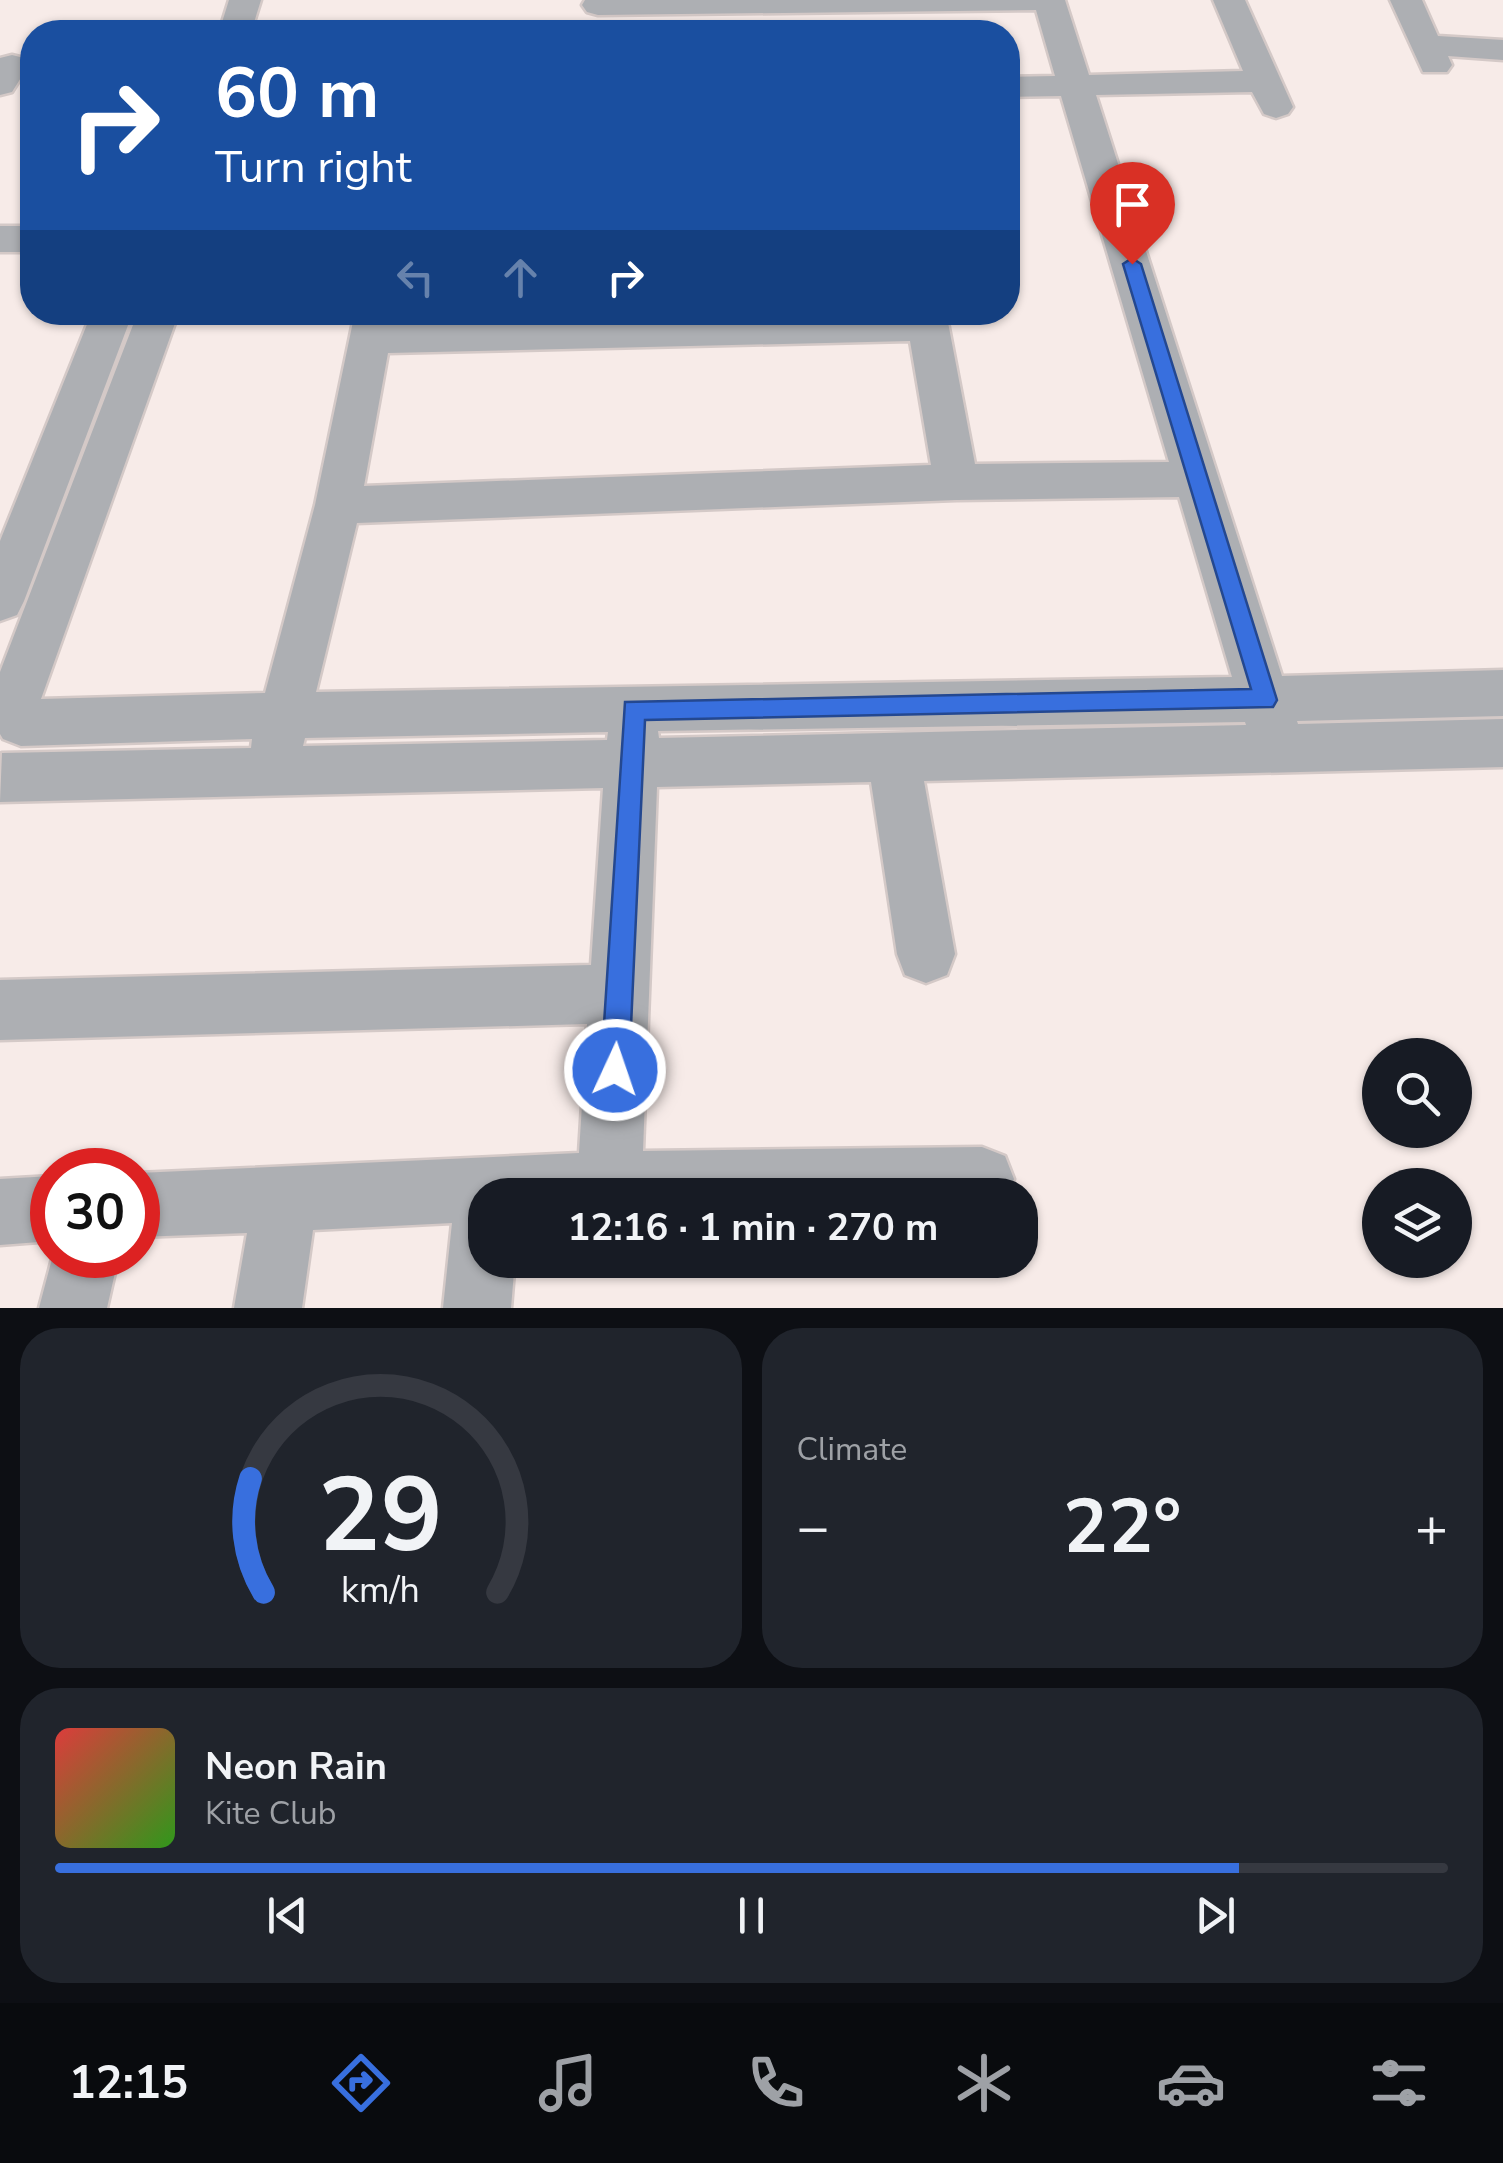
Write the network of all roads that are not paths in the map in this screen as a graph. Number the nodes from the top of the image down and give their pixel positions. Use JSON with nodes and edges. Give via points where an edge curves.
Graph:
{"nodes":[{"id":1,"x":1049,"y":0,"type":"edge"},
{"id":2,"x":1228,"y":0,"type":"edge"},
{"id":3,"x":1406,"y":0,"type":"edge"},
{"id":4,"x":885,"y":1,"type":"edge"},
{"id":5,"x":750,"y":2,"type":"edge"},
{"id":6,"x":598,"y":13,"type":"edge"},
{"id":7,"x":1503,"y":50,"type":"edge"},
{"id":8,"x":1078,"y":86,"type":"junction"},
{"id":9,"x":1020,"y":87,"type":"edge"},
{"id":10,"x":107,"y":325,"type":"edge"},
{"id":11,"x":154,"y":325,"type":"edge"},
{"id":12,"x":452,"y":325,"type":"edge"},
{"id":13,"x":929,"y":325,"type":"edge"},
{"id":14,"x":373,"y":326,"type":"edge"},
{"id":15,"x":1197,"y":479,"type":"junction"},
{"id":16,"x":956,"y":482,"type":"junction"},
{"id":17,"x":338,"y":505,"type":"junction"},
{"id":18,"x":14,"y":522,"type":"edge"},
{"id":19,"x":0,"y":601,"type":"edge"},
{"id":20,"x":1503,"y":692,"type":"edge"},
{"id":21,"x":1265,"y":700,"type":"junction"},
{"id":22,"x":284,"y":714,"type":"junction"},
{"id":23,"x":10,"y":715,"type":"edge"},
{"id":24,"x":632,"y":737,"type":"junction"},
{"id":25,"x":1503,"y":743,"type":"edge"},
{"id":26,"x":1280,"y":750,"type":"junction"},
{"id":27,"x":894,"y":758,"type":"junction"},
{"id":28,"x":272,"y":773,"type":"junction"},
{"id":29,"x":1,"y":779,"type":"edge"},
{"id":30,"x":926,"y":954,"type":"dead end"},
{"id":31,"x":618,"y":994,"type":"junction"},
{"id":32,"x":0,"y":1010,"type":"edge"},
{"id":33,"x":609,"y":1178,"type":"edge"},
{"id":34,"x":285,"y":1198,"type":"junction"},
{"id":35,"x":468,"y":1201,"type":"edge"},
{"id":36,"x":160,"y":1205,"type":"edge"},
{"id":37,"x":30,"y":1211,"type":"edge"},
{"id":38,"x":0,"y":1212,"type":"edge"},
{"id":39,"x":80,"y":1278,"type":"edge"},
{"id":40,"x":479,"y":1278,"type":"edge"},
{"id":41,"x":72,"y":1308,"type":"edge"},
{"id":42,"x":268,"y":1308,"type":"edge"},
{"id":43,"x":476,"y":1308,"type":"edge"}],
"edges":[{"from":1,"to":4,"type":"street"},
{"from":1,"to":8,"type":"street"},
{"from":2,"to":8,"type":"street","via":[[1271,96]]},
{"from":3,"to":7,"type":"street","via":[[1430,55]]},
{"from":4,"to":5,"type":"street"},
{"from":5,"to":6,"type":"street"},
{"from":8,"to":9,"type":"street"},
{"from":8,"to":15,"type":"street"},
{"from":10,"to":18,"type":"street"},
{"from":11,"to":23,"type":"street"},
{"from":12,"to":14,"type":"street"},
{"from":13,"to":16,"type":"street"},
{"from":14,"to":17,"type":"street"},
{"from":15,"to":16,"type":"street"},
{"from":15,"to":21,"type":"street"},
{"from":16,"to":17,"type":"street"},
{"from":17,"to":22,"type":"street"},
{"from":18,"to":19,"type":"street"},
{"from":20,"to":21,"type":"street"},
{"from":21,"to":24,"type":"street"},
{"from":21,"to":26,"type":"street"},
{"from":22,"to":23,"type":"street"},
{"from":22,"to":24,"type":"street"},
{"from":22,"to":28,"type":"street"},
{"from":23,"to":29,"type":"street","via":[[25,735]]},
{"from":24,"to":27,"type":"street"},
{"from":24,"to":28,"type":"street"},
{"from":24,"to":31,"type":"street"},
{"from":25,"to":26,"type":"street"},
{"from":26,"to":27,"type":"street"},
{"from":27,"to":30,"type":"street"},
{"from":28,"to":29,"type":"street"},
{"from":31,"to":32,"type":"street"},
{"from":31,"to":33,"type":"street"},
{"from":34,"to":35,"type":"street"},
{"from":34,"to":36,"type":"street"},
{"from":34,"to":42,"type":"street"},
{"from":37,"to":38,"type":"street"},
{"from":39,"to":41,"type":"street"},
{"from":40,"to":43,"type":"street"}]}
